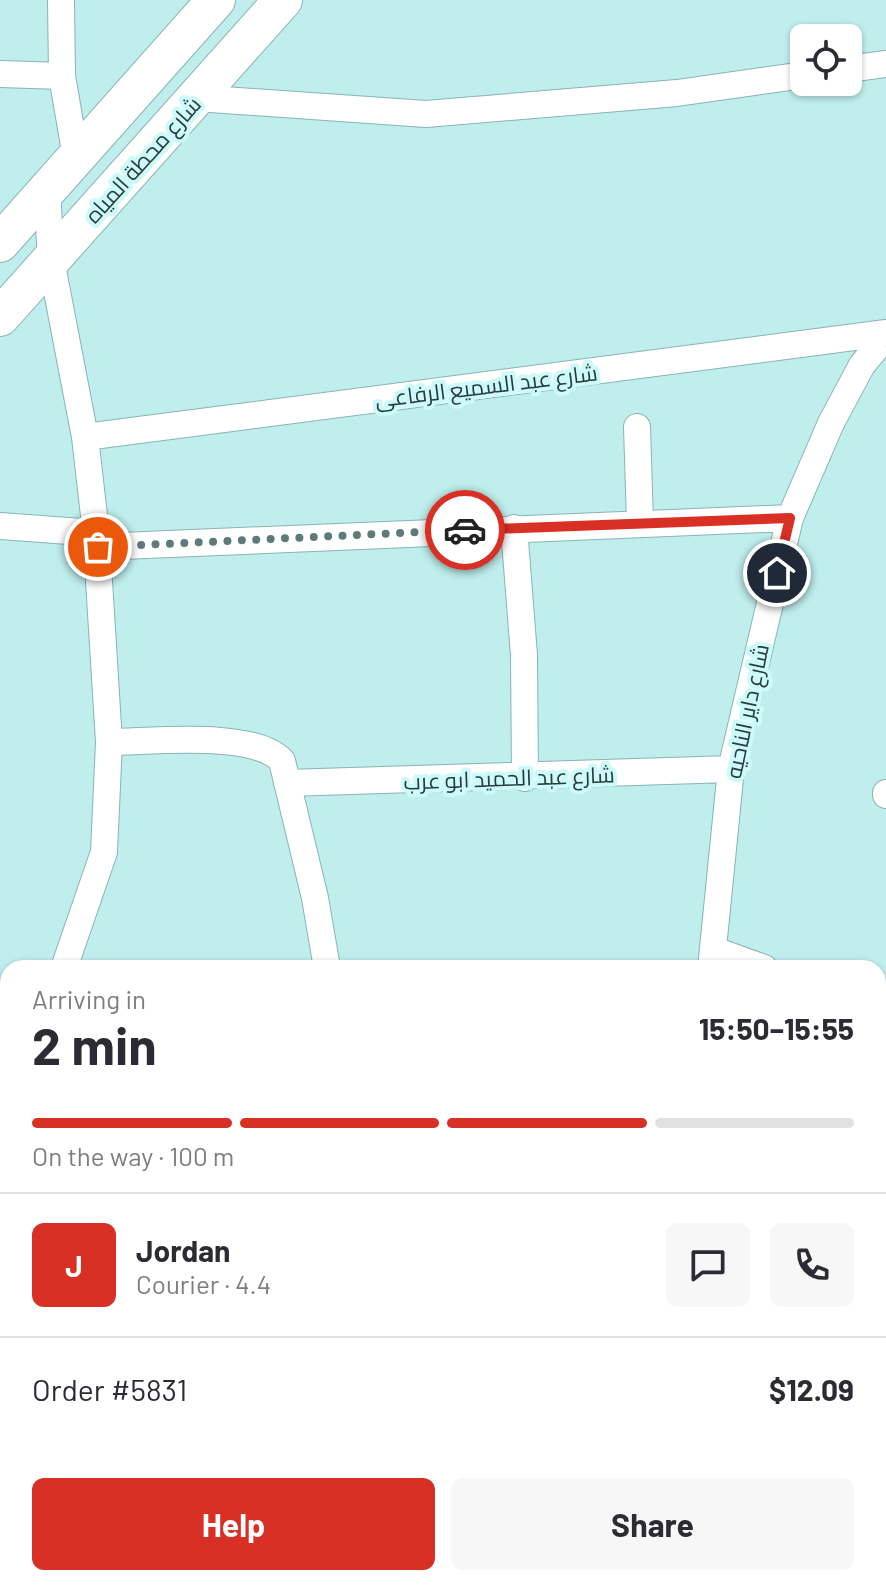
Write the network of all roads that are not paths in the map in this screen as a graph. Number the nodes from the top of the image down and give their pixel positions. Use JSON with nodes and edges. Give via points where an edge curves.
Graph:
{"nodes":[{"id":1,"x":61,"y":0,"type":"edge"},
{"id":2,"x":216,"y":0,"type":"edge"},
{"id":3,"x":283,"y":0,"type":"edge"},
{"id":4,"x":886,"y":64,"type":"edge"},
{"id":5,"x":862,"y":67,"type":"edge"},
{"id":6,"x":0,"y":74,"type":"edge"},
{"id":7,"x":62,"y":76,"type":"junction"},
{"id":8,"x":790,"y":77,"type":"edge"},
{"id":9,"x":143,"y":83,"type":"junction"},
{"id":10,"x":186,"y":109,"type":"junction"},
{"id":11,"x":76,"y":157,"type":"junction"},
{"id":12,"x":47,"y":190,"type":"junction"},
{"id":13,"x":0,"y":243,"type":"edge"},
{"id":14,"x":51,"y":260,"type":"junction"},
{"id":15,"x":0,"y":317,"type":"edge"},
{"id":16,"x":886,"y":335,"type":"edge"},
{"id":17,"x":637,"y":427,"type":"dead end"},
{"id":18,"x":85,"y":437,"type":"junction"},
{"id":19,"x":790,"y":518,"type":"junction"},
{"id":20,"x":640,"y":522,"type":"junction"},
{"id":21,"x":0,"y":526,"type":"edge"},
{"id":22,"x":514,"y":528,"type":"junction"},
{"id":23,"x":97,"y":540,"type":"junction"},
{"id":24,"x":109,"y":742,"type":"junction"},
{"id":25,"x":731,"y":769,"type":"junction"},
{"id":26,"x":525,"y":778,"type":"junction"},
{"id":27,"x":287,"y":783,"type":"junction"},
{"id":28,"x":713,"y":959,"type":"edge"},
{"id":29,"x":67,"y":960,"type":"edge"},
{"id":30,"x":326,"y":960,"type":"edge"}],
"edges":[{"from":1,"to":7,"type":"street"},
{"from":2,"to":9,"type":"street"},
{"from":3,"to":10,"type":"street","name":"شارع محطة المياه"},
{"from":4,"to":5,"type":"street"},
{"from":6,"to":7,"type":"street"},
{"from":7,"to":11,"type":"street"},
{"from":8,"to":10,"type":"street","via":[[677,93],[426,114]]},
{"from":9,"to":10,"type":"street"},
{"from":9,"to":11,"type":"street"},
{"from":10,"to":14,"type":"street","name":"شارع محطة المياه"},
{"from":11,"to":12,"type":"street"},
{"from":12,"to":13,"type":"street"},
{"from":12,"to":14,"type":"street"},
{"from":14,"to":15,"type":"street","name":"شارع محطة المياه"},
{"from":14,"to":18,"type":"street"},
{"from":16,"to":18,"type":"street","name":"شارع عبد السميع الرفاعى"},
{"from":16,"to":19,"type":"street","name":"شارع داير الناحيه","via":[[862,365],[831,423]]},
{"from":17,"to":20,"type":"street"},
{"from":18,"to":23,"type":"street"},
{"from":19,"to":20,"type":"street"},
{"from":19,"to":25,"type":"street","name":"شارع داير الناحيه"},
{"from":20,"to":22,"type":"street"},
{"from":21,"to":23,"type":"street"},
{"from":22,"to":23,"type":"street"},
{"from":22,"to":26,"type":"street","via":[[524,655]]},
{"from":23,"to":24,"type":"street"},
{"from":24,"to":27,"type":"street","via":[[248,743],[275,753]]},
{"from":24,"to":29,"type":"street","via":[[104,852]]},
{"from":25,"to":26,"type":"street","name":"شارع عبد الحميد ابو عرب"},
{"from":25,"to":28,"type":"street","name":"شارع داير الناحيه"},
{"from":26,"to":27,"type":"street","name":"شارع عبد الحميد ابو عرب"},
{"from":27,"to":30,"type":"street"}]}
